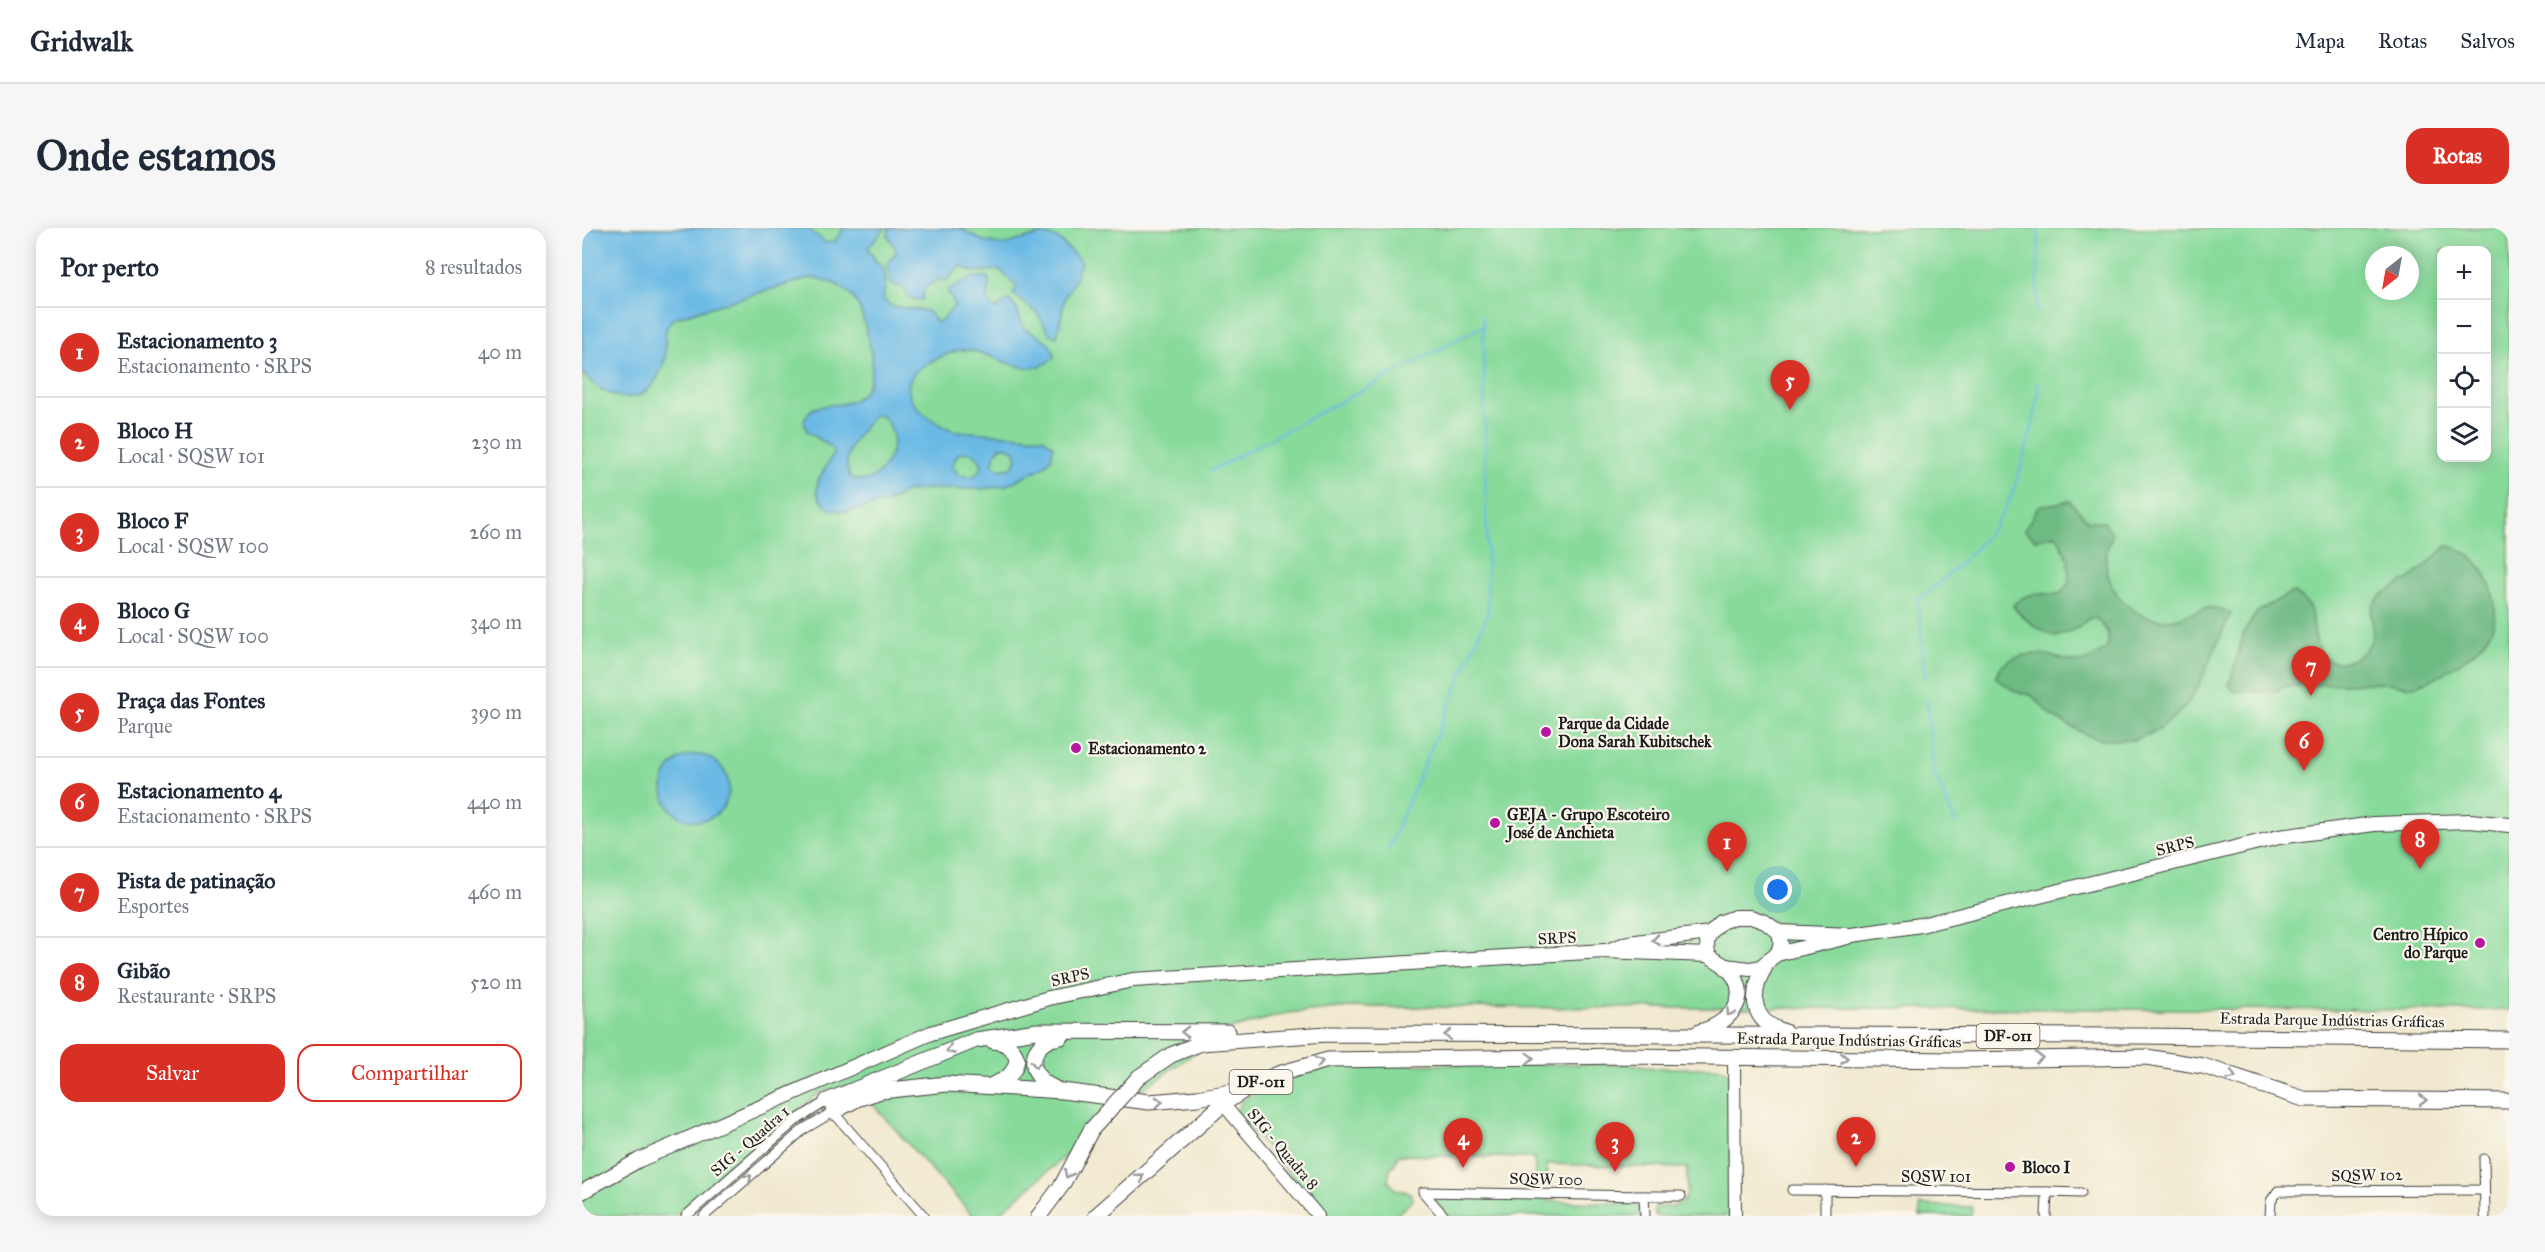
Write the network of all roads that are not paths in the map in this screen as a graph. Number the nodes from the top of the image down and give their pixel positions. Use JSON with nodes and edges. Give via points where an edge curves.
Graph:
{"nodes":[{"id":1,"x":2509,"y":825,"type":"edge"},
{"id":2,"x":1779,"y":932,"type":"junction"},
{"id":3,"x":1710,"y":933,"type":"junction"},
{"id":4,"x":1852,"y":935,"type":"junction"},
{"id":5,"x":1604,"y":951,"type":"junction"},
{"id":6,"x":1708,"y":955,"type":"junction"},
{"id":7,"x":1772,"y":958,"type":"junction"},
{"id":8,"x":1725,"y":966,"type":"junction"},
{"id":9,"x":1097,"y":1033,"type":"junction"},
{"id":10,"x":1327,"y":1034,"type":"junction"},
{"id":11,"x":1507,"y":1035,"type":"junction"},
{"id":12,"x":1684,"y":1035,"type":"junction"},
{"id":13,"x":1803,"y":1036,"type":"junction"},
{"id":14,"x":976,"y":1040,"type":"junction"},
{"id":15,"x":2509,"y":1040,"type":"edge"},
{"id":16,"x":1734,"y":1056,"type":"junction"},
{"id":17,"x":1472,"y":1060,"type":"junction"},
{"id":18,"x":989,"y":1086,"type":"junction"},
{"id":19,"x":1246,"y":1089,"type":"junction"},
{"id":20,"x":1062,"y":1091,"type":"junction"},
{"id":21,"x":2509,"y":1101,"type":"edge"},
{"id":22,"x":1223,"y":1104,"type":"junction"},
{"id":23,"x":830,"y":1106,"type":"junction"},
{"id":24,"x":2484,"y":1159,"type":"dead end"},
{"id":25,"x":1792,"y":1190,"type":"dead end"},
{"id":26,"x":2484,"y":1190,"type":"junction"},
{"id":27,"x":1825,"y":1191,"type":"junction"},
{"id":28,"x":582,"y":1192,"type":"edge"},
{"id":29,"x":2047,"y":1192,"type":"junction"},
{"id":30,"x":2081,"y":1193,"type":"dead end"},
{"id":31,"x":1644,"y":1196,"type":"junction"},
{"id":32,"x":1681,"y":1196,"type":"dead end"},
{"id":33,"x":686,"y":1216,"type":"edge"},
{"id":34,"x":704,"y":1216,"type":"edge"},
{"id":35,"x":924,"y":1216,"type":"edge"},
{"id":36,"x":1039,"y":1216,"type":"edge"},
{"id":37,"x":1096,"y":1216,"type":"edge"},
{"id":38,"x":1318,"y":1216,"type":"edge"},
{"id":39,"x":1444,"y":1216,"type":"edge"},
{"id":40,"x":1645,"y":1216,"type":"edge"},
{"id":41,"x":1735,"y":1216,"type":"edge"},
{"id":42,"x":1825,"y":1216,"type":"edge"},
{"id":43,"x":2046,"y":1216,"type":"edge"},
{"id":44,"x":2270,"y":1216,"type":"edge"},
{"id":45,"x":2485,"y":1216,"type":"edge"}],
"edges":[{"from":1,"to":4,"type":"main road","name":"SRPS","via":[[2470,821],[2374,824],[2280,837],[1921,925]]},
{"from":2,"to":3,"type":"main road","name":"SRPS","via":[[1751,917],[1736,917],[1721,922]]},
{"from":2,"to":4,"type":"main road","name":"SRPS"},
{"from":2,"to":7,"type":"main road","via":[[1780,944]]},
{"from":3,"to":5,"type":"main road","name":"SRPS","one_way":true,"via":[[1628,943]]},
{"from":3,"to":6,"type":"main road"},
{"from":4,"to":7,"type":"main road","name":"SRPS"},
{"from":5,"to":6,"type":"main road","name":"SRPS"},
{"from":5,"to":28,"type":"main road","name":"SRPS","via":[[1133,980],[1049,998],[931,1033],[639,1160]]},
{"from":6,"to":8,"type":"main road"},
{"from":7,"to":8,"type":"main road","name":"SRPS","via":[[1750,969]]},
{"from":7,"to":13,"type":"main road","via":[[1756,986],[1758,1011],[1774,1029]]},
{"from":8,"to":12,"type":"main road","one_way":true,"via":[[1737,979],[1734,1011],[1707,1030]]},
{"from":10,"to":9,"type":"main road","one_way":true},
{"from":9,"to":14,"type":"main road","via":[[1037,1031]]},
{"from":9,"to":20,"type":"main road","one_way":true,"via":[[1052,1038],[1038,1047],[1034,1060],[1036,1075],[1043,1083]]},
{"from":11,"to":10,"type":"main road","name":"Estrada Parque Indústrias Gráficas","number":"DF-011","one_way":true},
{"from":10,"to":36,"type":"main road","name":"Estrada Parque Indústrias Gráficas","number":"DF-011","one_way":true,"bridge":true,"via":[[1201,1043],[1171,1055],[1139,1077],[1091,1130],[1062,1185]]},
{"from":11,"to":12,"type":"main road","name":"Estrada Parque Indústrias Gráficas","number":"DF-011"},
{"from":11,"to":17,"type":"main road"},
{"from":12,"to":13,"type":"main road","name":"Estrada Parque Indústrias Gráficas","number":"DF-011"},
{"from":13,"to":15,"type":"main road","name":"Estrada Parque Indústrias Gráficas","number":"DF-011"},
{"from":14,"to":18,"type":"main road","via":[[1003,1041],[1017,1059],[1007,1078]]},
{"from":14,"to":23,"type":"main road","one_way":true},
{"from":17,"to":16,"type":"main road","name":"Estrada Parque Indústrias Gráficas","number":"DF-011","one_way":true},
{"from":16,"to":21,"type":"main road","name":"Estrada Parque Indústrias Gráficas","number":"DF-011","one_way":true,"via":[[1955,1060],[2146,1057],[2204,1066],[2304,1099]]},
{"from":16,"to":41,"type":"street"},
{"from":19,"to":17,"type":"main road","name":"Estrada Parque Indústrias Gráficas","number":"DF-011","one_way":true,"via":[[1298,1067],[1328,1060]]},
{"from":18,"to":20,"type":"main road"},
{"from":18,"to":23,"type":"main road","via":[[947,1084],[881,1091]]},
{"from":20,"to":19,"type":"main road","one_way":true,"via":[[1157,1102]]},
{"from":19,"to":22,"type":"main road","name":"Estrada Parque Indústrias Gráficas","number":"DF-011"},
{"from":37,"to":22,"type":"main road","name":"Estrada Parque Indústrias Gráficas","number":"DF-011","one_way":true},
{"from":22,"to":38,"type":"street","name":"SIG - Quadra 8"},
{"from":23,"to":33,"type":"street","name":"SIG - Quadra 1","via":[[795,1121]]},
{"from":34,"to":23,"type":"street","name":"SIG - Quadra 1","one_way":true},
{"from":23,"to":35,"type":"street"},
{"from":24,"to":26,"type":"street"},
{"from":25,"to":27,"type":"street","name":"SQSW 101"},
{"from":26,"to":44,"type":"street","name":"SQSW 102","via":[[2278,1191],[2271,1201]]},
{"from":26,"to":45,"type":"street"},
{"from":27,"to":29,"type":"street","name":"SQSW 101"},
{"from":27,"to":42,"type":"street"},
{"from":29,"to":30,"type":"street","name":"SQSW 101"},
{"from":29,"to":43,"type":"street"},
{"from":31,"to":32,"type":"street"},
{"from":31,"to":39,"type":"street","name":"SQSW 100","via":[[1423,1192]]},
{"from":31,"to":40,"type":"street"}]}
